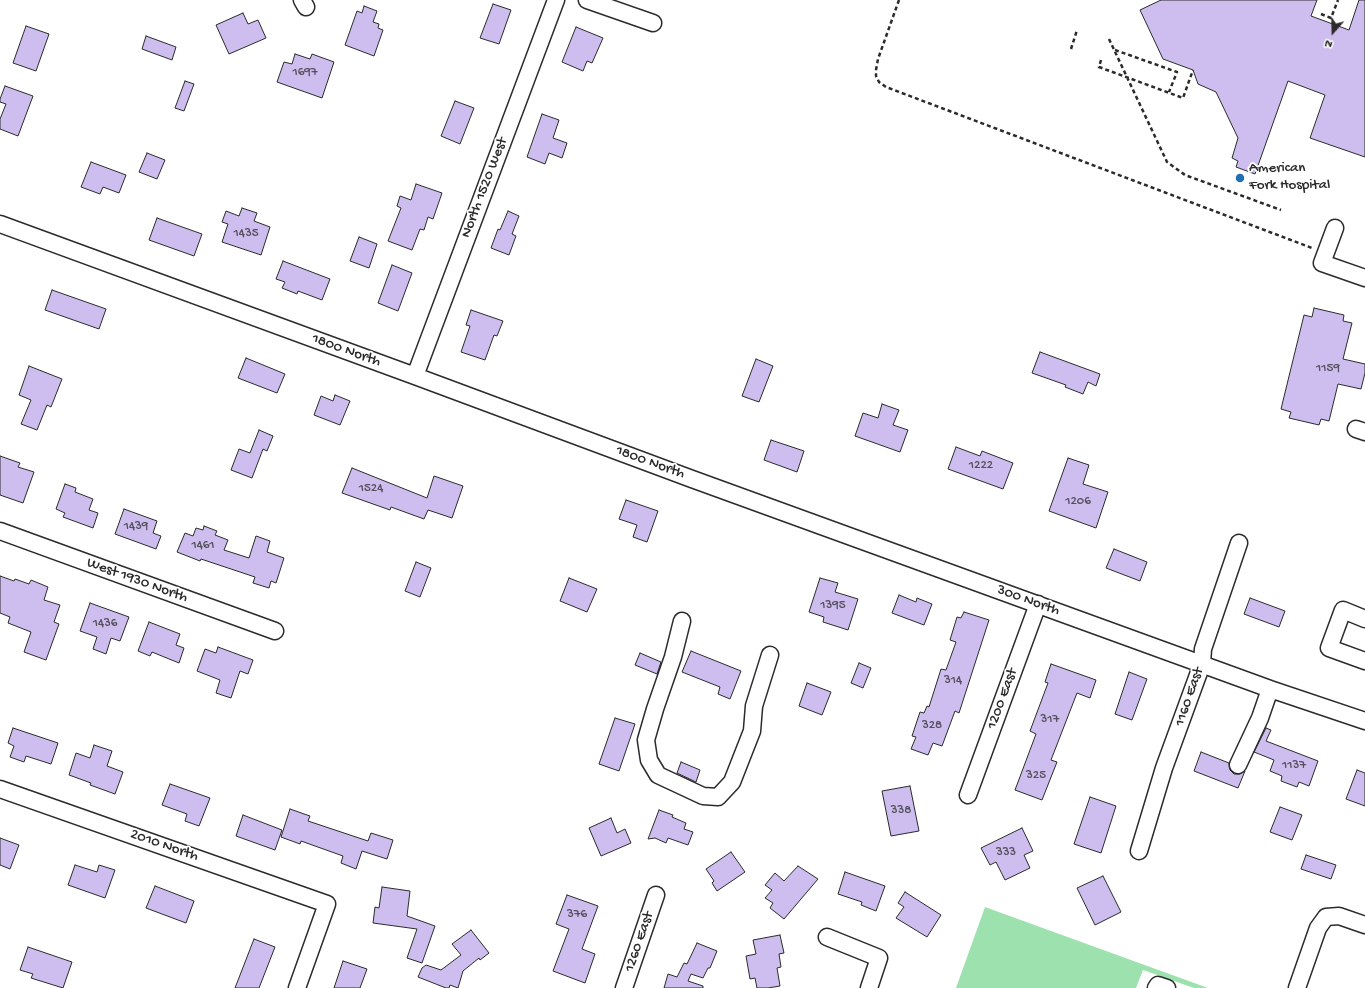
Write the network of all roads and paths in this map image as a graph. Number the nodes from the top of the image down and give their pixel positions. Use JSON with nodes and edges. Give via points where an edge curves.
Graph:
{"nodes":[{"id":1,"x":556,"y":0,"type":"edge"},
{"id":2,"x":587,"y":0,"type":"edge"},
{"id":3,"x":899,"y":0,"type":"edge"},
{"id":4,"x":1338,"y":0,"type":"edge"},
{"id":5,"x":1320,"y":14,"type":"dead end"},
{"id":6,"x":653,"y":23,"type":"dead end"},
{"id":7,"x":1078,"y":30,"type":"dead end"},
{"id":8,"x":1109,"y":39,"type":"dead end"},
{"id":9,"x":1071,"y":49,"type":"dead end"},
{"id":10,"x":1114,"y":50,"type":"junction"},
{"id":11,"x":1101,"y":60,"type":"dead end"},
{"id":12,"x":1193,"y":70,"type":"dead end"},
{"id":13,"x":1127,"y":77,"type":"junction"},
{"id":14,"x":1170,"y":92,"type":"junction"},
{"id":15,"x":1281,"y":210,"type":"dead end"},
{"id":16,"x":0,"y":224,"type":"edge"},
{"id":17,"x":1335,"y":228,"type":"dead end"},
{"id":18,"x":1320,"y":256,"type":"junction"},
{"id":19,"x":1365,"y":278,"type":"edge"},
{"id":20,"x":414,"y":376,"type":"junction"},
{"id":21,"x":692,"y":479,"type":"joint"},
{"id":22,"x":0,"y":531,"type":"edge"},
{"id":23,"x":1239,"y":543,"type":"dead end"},
{"id":24,"x":1038,"y":604,"type":"junction"},
{"id":25,"x":1365,"y":619,"type":"edge"},
{"id":26,"x":682,"y":621,"type":"dead end"},
{"id":27,"x":275,"y":630,"type":"dead end"},
{"id":28,"x":770,"y":656,"type":"dead end"},
{"id":29,"x":1365,"y":662,"type":"edge"},
{"id":30,"x":1202,"y":664,"type":"junction"},
{"id":31,"x":1270,"y":689,"type":"junction"},
{"id":32,"x":1365,"y":721,"type":"edge"},
{"id":33,"x":1238,"y":765,"type":"dead end"},
{"id":34,"x":0,"y":789,"type":"edge"},
{"id":35,"x":968,"y":795,"type":"dead end"},
{"id":36,"x":1139,"y":851,"type":"dead end"},
{"id":37,"x":656,"y":896,"type":"dead end"},
{"id":38,"x":1365,"y":925,"type":"edge"},
{"id":39,"x":827,"y":938,"type":"dead end"},
{"id":40,"x":297,"y":988,"type":"edge"},
{"id":41,"x":624,"y":988,"type":"edge"},
{"id":42,"x":869,"y":988,"type":"edge"},
{"id":43,"x":1156,"y":988,"type":"edge"},
{"id":44,"x":1167,"y":988,"type":"edge"},
{"id":45,"x":1297,"y":988,"type":"edge"}],
"edges":[{"from":1,"to":20,"type":"street","name":"North 1520 West"},
{"from":2,"to":6,"type":"street"},
{"from":3,"to":18,"type":"path","via":[[876,70],[879,82],[886,87]]},
{"from":4,"to":5,"type":"path","via":[[1331,18]]},
{"from":7,"to":9,"type":"path"},
{"from":8,"to":10,"type":"path"},
{"from":10,"to":13,"type":"path"},
{"from":10,"to":14,"type":"path","via":[[1176,72]]},
{"from":11,"to":13,"type":"path","via":[[1099,67]]},
{"from":12,"to":14,"type":"path","via":[[1183,98]]},
{"from":13,"to":14,"type":"path"},
{"from":13,"to":15,"type":"path","via":[[1167,162],[1185,175]]},
{"from":16,"to":20,"type":"street","name":"1800 North"},
{"from":17,"to":18,"type":"street"},
{"from":18,"to":19,"type":"street"},
{"from":20,"to":21,"type":"street","name":"1800 North"},
{"from":21,"to":24,"type":"street","name":"300 North"},
{"from":22,"to":27,"type":"street","name":"West 1930 North"},
{"from":23,"to":30,"type":"street","name":"1160 East","via":[[1203,649]]},
{"from":24,"to":30,"type":"street","name":"300 North"},
{"from":24,"to":35,"type":"street","name":"1200 East"},
{"from":25,"to":29,"type":"street","via":[[1343,610],[1329,648]]},
{"from":26,"to":28,"type":"street","via":[[646,740],[649,760],[658,775],[703,796],[718,797],[732,782],[752,731],[754,706]]},
{"from":30,"to":31,"type":"street","name":"300 North"},
{"from":30,"to":36,"type":"street","name":"1160 East","via":[[1164,768]]},
{"from":31,"to":32,"type":"street","name":"300 North"},
{"from":31,"to":33,"type":"street","via":[[1260,718]]},
{"from":34,"to":40,"type":"street","name":"2010 North","via":[[327,904]]},
{"from":37,"to":41,"type":"street","name":"1260 East"},
{"from":38,"to":45,"type":"street","via":[[1339,916],[1326,917],[1318,928]]},
{"from":39,"to":42,"type":"street","via":[[879,958]]},
{"from":43,"to":44,"type":"street","via":[[1158,985]]}]}
